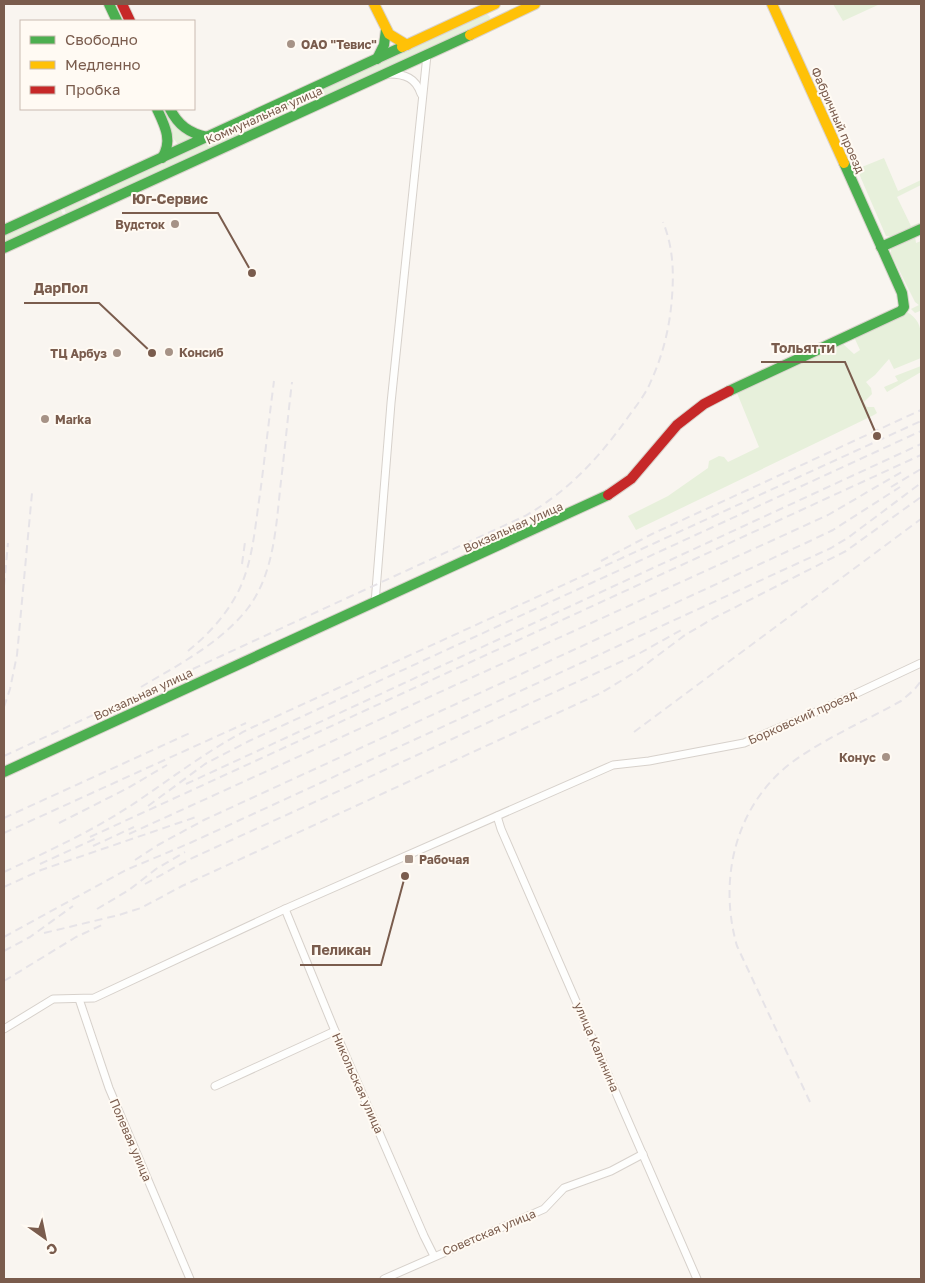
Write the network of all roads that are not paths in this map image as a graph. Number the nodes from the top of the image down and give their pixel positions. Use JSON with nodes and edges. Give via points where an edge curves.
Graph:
{"nodes":[{"id":1,"x":109,"y":4,"type":"edge"},
{"id":2,"x":122,"y":4,"type":"edge"},
{"id":3,"x":374,"y":4,"type":"edge"},
{"id":4,"x":495,"y":4,"type":"edge"},
{"id":5,"x":501,"y":4,"type":"edge"},
{"id":6,"x":535,"y":4,"type":"edge"},
{"id":7,"x":772,"y":4,"type":"edge"},
{"id":8,"x":484,"y":9,"type":"junction"},
{"id":9,"x":510,"y":16,"type":"junction"},
{"id":10,"x":117,"y":20,"type":"edge"},
{"id":11,"x":130,"y":20,"type":"edge"},
{"id":12,"x":491,"y":24,"type":"junction"},
{"id":13,"x":386,"y":30,"type":"junction"},
{"id":14,"x":407,"y":45,"type":"junction"},
{"id":15,"x":427,"y":55,"type":"junction"},
{"id":16,"x":376,"y":60,"type":"junction"},
{"id":17,"x":386,"y":74,"type":"junction"},
{"id":18,"x":422,"y":96,"type":"junction"},
{"id":19,"x":287,"y":100,"type":"junction"},
{"id":20,"x":157,"y":110,"type":"edge"},
{"id":21,"x":170,"y":110,"type":"edge"},
{"id":22,"x":294,"y":115,"type":"junction"},
{"id":23,"x":207,"y":137,"type":"junction"},
{"id":24,"x":162,"y":158,"type":"junction"},
{"id":25,"x":92,"y":190,"type":"junction"},
{"id":26,"x":99,"y":204,"type":"junction"},
{"id":27,"x":921,"y":229,"type":"edge"},
{"id":28,"x":4,"y":230,"type":"edge"},
{"id":29,"x":882,"y":247,"type":"junction"},
{"id":30,"x":4,"y":248,"type":"edge"},
{"id":31,"x":374,"y":603,"type":"junction"},
{"id":32,"x":921,"y":663,"type":"edge"},
{"id":33,"x":4,"y":772,"type":"edge"},
{"id":34,"x":497,"y":816,"type":"junction"},
{"id":35,"x":286,"y":909,"type":"junction"},
{"id":36,"x":79,"y":999,"type":"junction"},
{"id":37,"x":4,"y":1029,"type":"edge"},
{"id":38,"x":335,"y":1031,"type":"junction"},
{"id":39,"x":216,"y":1086,"type":"dead end"},
{"id":40,"x":643,"y":1154,"type":"junction"},
{"id":41,"x":434,"y":1256,"type":"junction"},
{"id":42,"x":190,"y":1279,"type":"edge"},
{"id":43,"x":384,"y":1279,"type":"edge"},
{"id":44,"x":697,"y":1279,"type":"edge"}],
"edges":[{"from":1,"to":10,"type":"street"},
{"from":2,"to":11,"type":"street"},
{"from":3,"to":13,"type":"street"},
{"from":4,"to":8,"type":"street","name":"Коммунальная улица"},
{"from":5,"to":9,"type":"street","via":[[501,11]]},
{"from":6,"to":9,"type":"street","name":"Коммунальная улица"},
{"from":7,"to":29,"type":"street","name":"Фабричный проезд"},
{"from":8,"to":12,"type":"street","via":[[494,17]]},
{"from":8,"to":14,"type":"street","name":"Коммунальная улица"},
{"from":9,"to":12,"type":"street","name":"Коммунальная улица"},
{"from":12,"to":15,"type":"street","name":"Коммунальная улица"},
{"from":13,"to":14,"type":"street","via":[[392,39]]},
{"from":13,"to":16,"type":"street","via":[[385,43]]},
{"from":14,"to":16,"type":"street","name":"Коммунальная улица"},
{"from":15,"to":17,"type":"street","name":"Коммунальная улица"},
{"from":15,"to":18,"type":"street"},
{"from":16,"to":19,"type":"street","name":"Коммунальная улица"},
{"from":17,"to":18,"type":"street","via":[[400,74],[412,79]]},
{"from":17,"to":22,"type":"street","name":"Коммунальная улица"},
{"from":18,"to":31,"type":"street"},
{"from":19,"to":22,"type":"street"},
{"from":19,"to":23,"type":"street","name":"Коммунальная улица"},
{"from":20,"to":24,"type":"street","via":[[168,134],[167,149]]},
{"from":21,"to":23,"type":"street","via":[[181,126]]},
{"from":22,"to":26,"type":"street","name":"Коммунальная улица"},
{"from":23,"to":24,"type":"street","name":"Коммунальная улица"},
{"from":24,"to":25,"type":"street","name":"Коммунальная улица"},
{"from":25,"to":26,"type":"street"},
{"from":25,"to":28,"type":"street","name":"Коммунальная улица"},
{"from":26,"to":30,"type":"street","name":"Коммунальная улица"},
{"from":27,"to":29,"type":"street"},
{"from":29,"to":31,"type":"street","name":"Вокзальная улица","via":[[904,300],[904,306],[895,315],[704,404],[677,425],[631,479],[605,498]]},
{"from":31,"to":33,"type":"street","name":"Вокзальная улица"},
{"from":32,"to":34,"type":"street","name":"Борковский проезд","via":[[744,743],[648,761],[613,764]]},
{"from":34,"to":35,"type":"street"},
{"from":34,"to":40,"type":"street","name":"улица Калинина"},
{"from":35,"to":36,"type":"street","via":[[94,998]]},
{"from":35,"to":38,"type":"street","name":"Никольская улица"},
{"from":36,"to":37,"type":"street","via":[[53,999]]},
{"from":36,"to":42,"type":"street","name":"Полевая улица","via":[[109,1088]]},
{"from":38,"to":39,"type":"street"},
{"from":38,"to":41,"type":"street","name":"Никольская улица"},
{"from":40,"to":41,"type":"street","name":"Советская улица","via":[[611,1171],[564,1188],[544,1209]]},
{"from":40,"to":44,"type":"street","name":"улица Калинина"},
{"from":41,"to":43,"type":"street","name":"Советская улица"}]}
